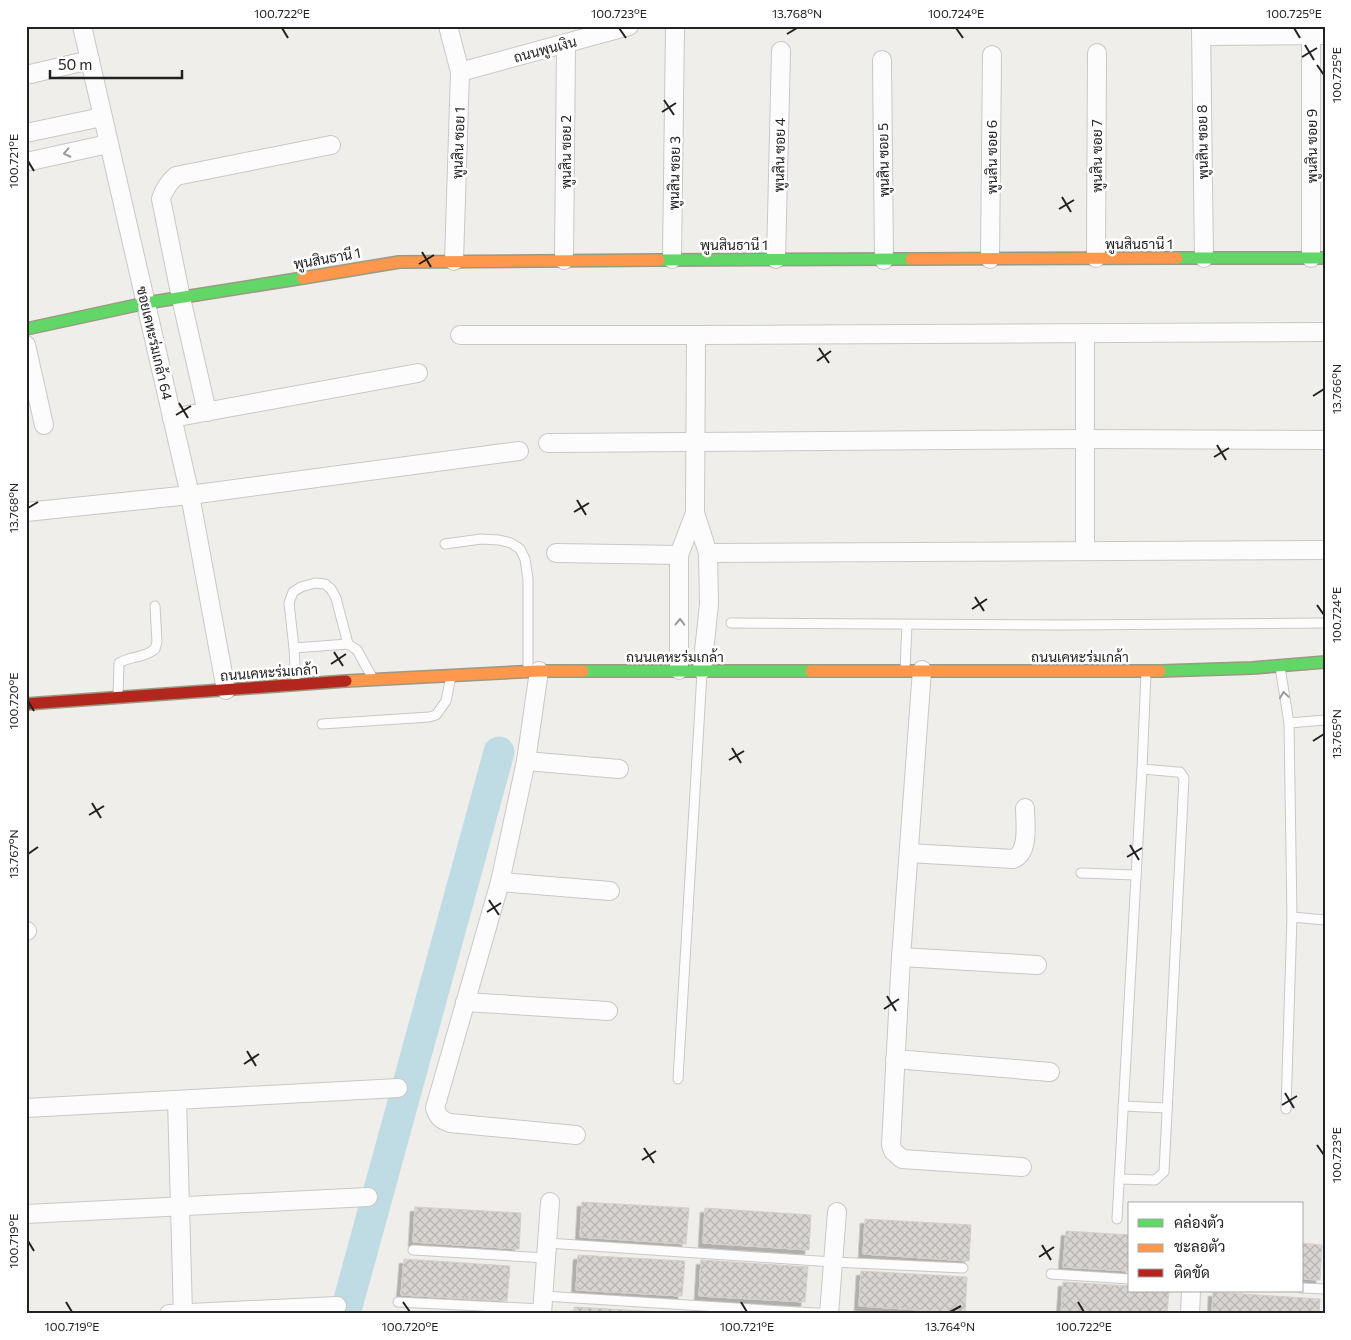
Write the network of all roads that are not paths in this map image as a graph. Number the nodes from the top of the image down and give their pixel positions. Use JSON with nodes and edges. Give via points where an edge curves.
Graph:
{"nodes":[{"id":1,"x":82,"y":26,"type":"edge"},
{"id":2,"x":448,"y":26,"type":"edge"},
{"id":3,"x":629,"y":26,"type":"edge"},
{"id":4,"x":675,"y":26,"type":"edge"},
{"id":5,"x":1201,"y":31,"type":"edge"},
{"id":6,"x":1316,"y":32,"type":"edge"},
{"id":7,"x":566,"y":43,"type":"junction"},
{"id":8,"x":781,"y":51,"type":"dead end"},
{"id":9,"x":1097,"y":53,"type":"dead end"},
{"id":10,"x":992,"y":54,"type":"dead end"},
{"id":11,"x":90,"y":60,"type":"junction"},
{"id":12,"x":882,"y":60,"type":"dead end"},
{"id":13,"x":460,"y":72,"type":"junction"},
{"id":14,"x":26,"y":75,"type":"edge"},
{"id":15,"x":102,"y":117,"type":"junction"},
{"id":16,"x":26,"y":133,"type":"edge"},
{"id":17,"x":108,"y":144,"type":"junction"},
{"id":18,"x":1317,"y":144,"type":"edge"},
{"id":19,"x":331,"y":145,"type":"dead end"},
{"id":20,"x":26,"y":162,"type":"edge"},
{"id":21,"x":1096,"y":258,"type":"junction"},
{"id":22,"x":1204,"y":258,"type":"junction"},
{"id":23,"x":1318,"y":258,"type":"edge"},
{"id":24,"x":672,"y":259,"type":"junction"},
{"id":25,"x":776,"y":259,"type":"junction"},
{"id":26,"x":990,"y":259,"type":"junction"},
{"id":27,"x":564,"y":260,"type":"junction"},
{"id":28,"x":884,"y":260,"type":"junction"},
{"id":29,"x":454,"y":261,"type":"junction"},
{"id":30,"x":181,"y":298,"type":"junction"},
{"id":31,"x":146,"y":303,"type":"junction"},
{"id":32,"x":26,"y":329,"type":"edge"},
{"id":33,"x":1325,"y":332,"type":"edge"},
{"id":34,"x":1085,"y":333,"type":"junction"},
{"id":35,"x":460,"y":335,"type":"dead end"},
{"id":36,"x":696,"y":336,"type":"junction"},
{"id":37,"x":26,"y":345,"type":"edge"},
{"id":38,"x":418,"y":373,"type":"dead end"},
{"id":39,"x":207,"y":412,"type":"junction"},
{"id":40,"x":172,"y":418,"type":"junction"},
{"id":41,"x":44,"y":425,"type":"dead end"},
{"id":42,"x":1084,"y":439,"type":"junction"},
{"id":43,"x":1325,"y":440,"type":"edge"},
{"id":44,"x":697,"y":441,"type":"junction"},
{"id":45,"x":548,"y":443,"type":"dead end"},
{"id":46,"x":519,"y":451,"type":"dead end"},
{"id":47,"x":190,"y":495,"type":"junction"},
{"id":48,"x":26,"y":512,"type":"edge"},
{"id":49,"x":696,"y":513,"type":"junction"},
{"id":50,"x":445,"y":544,"type":"dead end"},
{"id":51,"x":1085,"y":550,"type":"junction"},
{"id":52,"x":1325,"y":550,"type":"edge"},
{"id":53,"x":556,"y":553,"type":"dead end"},
{"id":54,"x":708,"y":554,"type":"junction"},
{"id":55,"x":679,"y":555,"type":"junction"},
{"id":56,"x":680,"y":576,"type":"junction"},
{"id":57,"x":709,"y":576,"type":"junction"},
{"id":58,"x":155,"y":606,"type":"dead end"},
{"id":59,"x":731,"y":623,"type":"dead end"},
{"id":60,"x":1325,"y":623,"type":"edge"},
{"id":61,"x":907,"y":625,"type":"junction"},
{"id":62,"x":348,"y":644,"type":"junction"},
{"id":63,"x":294,"y":648,"type":"junction"},
{"id":64,"x":1325,"y":662,"type":"edge"},
{"id":65,"x":1280,"y":666,"type":"junction"},
{"id":66,"x":679,"y":670,"type":"junction"},
{"id":67,"x":702,"y":670,"type":"junction"},
{"id":68,"x":913,"y":670,"type":"junction"},
{"id":69,"x":533,"y":671,"type":"junction"},
{"id":70,"x":1146,"y":671,"type":"junction"},
{"id":71,"x":451,"y":676,"type":"junction"},
{"id":72,"x":373,"y":680,"type":"junction"},
{"id":73,"x":296,"y":684,"type":"junction"},
{"id":74,"x":226,"y":690,"type":"junction"},
{"id":75,"x":118,"y":698,"type":"junction"},
{"id":76,"x":26,"y":704,"type":"edge"},
{"id":77,"x":1325,"y":720,"type":"edge"},
{"id":78,"x":1289,"y":723,"type":"junction"},
{"id":79,"x":322,"y":724,"type":"dead end"},
{"id":80,"x":526,"y":761,"type":"junction"},
{"id":81,"x":618,"y":769,"type":"dead end"},
{"id":82,"x":1142,"y":769,"type":"junction"},
{"id":83,"x":1025,"y":808,"type":"dead end"},
{"id":84,"x":909,"y":853,"type":"junction"},
{"id":85,"x":1081,"y":873,"type":"dead end"},
{"id":86,"x":1136,"y":875,"type":"junction"},
{"id":87,"x":500,"y":882,"type":"junction"},
{"id":88,"x":610,"y":891,"type":"dead end"},
{"id":89,"x":1292,"y":918,"type":"junction"},
{"id":90,"x":1325,"y":920,"type":"edge"},
{"id":91,"x":901,"y":957,"type":"junction"},
{"id":92,"x":1037,"y":965,"type":"dead end"},
{"id":93,"x":465,"y":1002,"type":"junction"},
{"id":94,"x":608,"y":1011,"type":"dead end"},
{"id":95,"x":895,"y":1059,"type":"junction"},
{"id":96,"x":1050,"y":1072,"type":"dead end"},
{"id":97,"x":678,"y":1079,"type":"dead end"},
{"id":98,"x":398,"y":1088,"type":"dead end"},
{"id":99,"x":176,"y":1100,"type":"junction"},
{"id":100,"x":1123,"y":1106,"type":"junction"},
{"id":101,"x":26,"y":1108,"type":"edge"},
{"id":102,"x":1167,"y":1108,"type":"junction"},
{"id":103,"x":1286,"y":1109,"type":"dead end"},
{"id":104,"x":576,"y":1135,"type":"dead end"},
{"id":105,"x":1022,"y":1167,"type":"dead end"},
{"id":106,"x":1119,"y":1179,"type":"junction"},
{"id":107,"x":368,"y":1197,"type":"dead end"},
{"id":108,"x":550,"y":1202,"type":"dead end"},
{"id":109,"x":180,"y":1206,"type":"junction"},
{"id":110,"x":837,"y":1212,"type":"dead end"},
{"id":111,"x":26,"y":1214,"type":"edge"},
{"id":112,"x":1117,"y":1219,"type":"dead end"},
{"id":113,"x":413,"y":1250,"type":"dead end"},
{"id":114,"x":546,"y":1250,"type":"junction"},
{"id":115,"x":833,"y":1262,"type":"junction"},
{"id":116,"x":963,"y":1268,"type":"dead end"},
{"id":117,"x":1051,"y":1274,"type":"dead end"},
{"id":118,"x":1128,"y":1279,"type":"edge"},
{"id":119,"x":1304,"y":1288,"type":"edge"},
{"id":120,"x":1325,"y":1289,"type":"edge"},
{"id":121,"x":1191,"y":1292,"type":"edge"},
{"id":122,"x":398,"y":1302,"type":"dead end"},
{"id":123,"x":337,"y":1306,"type":"dead end"},
{"id":124,"x":542,"y":1306,"type":"edge"},
{"id":125,"x":176,"y":1313,"type":"edge"},
{"id":126,"x":829,"y":1314,"type":"edge"},
{"id":127,"x":835,"y":1314,"type":"edge"},
{"id":128,"x":1190,"y":1314,"type":"edge"}],
"edges":[{"from":1,"to":11,"type":"street","name":"ซอยเคหะร่มเกล้า 64"},
{"from":2,"to":13,"type":"street","name":"พูนสิน ซอย 1"},
{"from":3,"to":7,"type":"street","name":"ถนนพูนเงิน"},
{"from":4,"to":24,"type":"street","name":"พูนสิน ซอย 3"},
{"from":5,"to":6,"type":"street"},
{"from":5,"to":22,"type":"street","name":"พูนสิน ซอย 8"},
{"from":6,"to":18,"type":"street","name":"พูนสิน ซอย 9"},
{"from":7,"to":13,"type":"street","name":"ถนนพูนเงิน"},
{"from":7,"to":27,"type":"street","name":"พูนสิน ซอย 2"},
{"from":8,"to":25,"type":"street","name":"พูนสิน ซอย 4"},
{"from":9,"to":21,"type":"street","name":"พูนสิน ซอย 7"},
{"from":10,"to":26,"type":"street","name":"พูนสิน ซอย 6"},
{"from":11,"to":14,"type":"street"},
{"from":11,"to":15,"type":"street","name":"ซอยเคหะร่มเกล้า 64"},
{"from":12,"to":28,"type":"street","name":"พูนสิน ซอย 5"},
{"from":13,"to":29,"type":"street","name":"พูนสิน ซอย 1"},
{"from":15,"to":16,"type":"street"},
{"from":15,"to":17,"type":"street","name":"ซอยเคหะร่มเกล้า 64"},
{"from":17,"to":20,"type":"street","one_way":true},
{"from":17,"to":31,"type":"street","name":"ซอยเคหะร่มเกล้า 64"},
{"from":18,"to":23,"type":"street","name":"พูนสิน ซอย 9"},
{"from":19,"to":30,"type":"street","via":[[176,176],[169,182],[161,199]]},
{"from":21,"to":22,"type":"street","name":"พูนสินธานี 1"},
{"from":21,"to":26,"type":"street","name":"พูนสินธานี 1"},
{"from":22,"to":23,"type":"street","name":"พูนสินธานี 1"},
{"from":24,"to":25,"type":"street","name":"พูนสินธานี 1"},
{"from":24,"to":27,"type":"street","name":"พูนสินธานี 1"},
{"from":25,"to":28,"type":"street","name":"พูนสินธานี 1"},
{"from":26,"to":28,"type":"street","name":"พูนสินธานี 1"},
{"from":27,"to":29,"type":"street","name":"พูนสินธานี 1"},
{"from":29,"to":30,"type":"street","name":"พูนสินธานี 1","via":[[383,264]]},
{"from":30,"to":31,"type":"street","name":"พูนสินธานี 1"},
{"from":30,"to":39,"type":"street"},
{"from":31,"to":32,"type":"street","name":"พูนสินธานี 1"},
{"from":31,"to":40,"type":"street","name":"ซอยเคหะร่มเกล้า 64"},
{"from":33,"to":34,"type":"street"},
{"from":34,"to":36,"type":"street"},
{"from":34,"to":42,"type":"street"},
{"from":35,"to":36,"type":"street"},
{"from":36,"to":44,"type":"street"},
{"from":37,"to":41,"type":"street"},
{"from":38,"to":39,"type":"street"},
{"from":39,"to":40,"type":"street"},
{"from":40,"to":47,"type":"street","name":"ซอยเคหะร่มเกล้า 64"},
{"from":42,"to":43,"type":"street"},
{"from":42,"to":44,"type":"street"},
{"from":42,"to":51,"type":"street"},
{"from":44,"to":45,"type":"street"},
{"from":44,"to":49,"type":"street"},
{"from":46,"to":47,"type":"street"},
{"from":47,"to":48,"type":"street"},
{"from":47,"to":74,"type":"street","name":"ซอยเคหะร่มเกล้า 64"},
{"from":49,"to":54,"type":"street"},
{"from":49,"to":55,"type":"street"},
{"from":50,"to":69,"type":"lane","via":[[499,540],[520,549],[528,579]]},
{"from":51,"to":52,"type":"street"},
{"from":51,"to":54,"type":"street"},
{"from":53,"to":55,"type":"street"},
{"from":54,"to":57,"type":"street"},
{"from":55,"to":56,"type":"street"},
{"from":56,"to":57,"type":"street"},
{"from":66,"to":56,"type":"street","one_way":true},
{"from":57,"to":67,"type":"street"},
{"from":58,"to":75,"type":"lane","via":[[155,650],[147,656],[119,663]]},
{"from":59,"to":61,"type":"lane"},
{"from":60,"to":61,"type":"lane"},
{"from":61,"to":68,"type":"lane"},
{"from":62,"to":63,"type":"lane"},
{"from":62,"to":63,"type":"lane","via":[[336,598],[325,584],[315,583],[293,592],[289,603]]},
{"from":62,"to":72,"type":"lane","via":[[357,650]]},
{"from":63,"to":73,"type":"lane"},
{"from":64,"to":65,"type":"street","name":"ถนนเคหะร่มเกล้า"},
{"from":65,"to":70,"type":"street","name":"ถนนเคหะร่มเกล้า"},
{"from":78,"to":65,"type":"lane","one_way":true},
{"from":66,"to":67,"type":"street","name":"ถนนเคหะร่มเกล้า"},
{"from":66,"to":69,"type":"street","name":"ถนนเคหะร่มเกล้า"},
{"from":67,"to":68,"type":"street","name":"ถนนเคหะร่มเกล้า"},
{"from":67,"to":97,"type":"lane"},
{"from":68,"to":70,"type":"street","name":"ถนนเคหะร่มเกล้า"},
{"from":68,"to":84,"type":"street"},
{"from":69,"to":71,"type":"street","name":"ถนนเคหะร่มเกล้า"},
{"from":69,"to":80,"type":"street"},
{"from":70,"to":82,"type":"lane"},
{"from":71,"to":72,"type":"street","name":"ถนนเคหะร่มเกล้า"},
{"from":71,"to":79,"type":"lane","via":[[446,701],[436,715]]},
{"from":72,"to":73,"type":"street","name":"ถนนเคหะร่มเกล้า"},
{"from":73,"to":74,"type":"street","name":"ถนนเคหะร่มเกล้า"},
{"from":74,"to":75,"type":"street","name":"ถนนเคหะร่มเกล้า"},
{"from":75,"to":76,"type":"street","name":"ถนนเคหะร่มเกล้า"},
{"from":77,"to":78,"type":"lane"},
{"from":78,"to":89,"type":"lane"},
{"from":80,"to":81,"type":"street"},
{"from":80,"to":87,"type":"street"},
{"from":82,"to":86,"type":"lane"},
{"from":82,"to":102,"type":"lane","via":[[1180,772],[1184,778]]},
{"from":83,"to":84,"type":"street","via":[[1022,852],[1013,859]]},
{"from":84,"to":91,"type":"street"},
{"from":85,"to":86,"type":"lane"},
{"from":86,"to":100,"type":"lane"},
{"from":87,"to":88,"type":"street"},
{"from":87,"to":93,"type":"street"},
{"from":89,"to":90,"type":"lane"},
{"from":89,"to":103,"type":"lane"},
{"from":91,"to":92,"type":"street"},
{"from":91,"to":95,"type":"street"},
{"from":93,"to":94,"type":"street"},
{"from":93,"to":104,"type":"street","via":[[434,1108],[437,1115],[450,1123]]},
{"from":95,"to":96,"type":"street"},
{"from":95,"to":105,"type":"street","via":[[891,1145],[896,1155],[916,1161]]},
{"from":98,"to":99,"type":"street"},
{"from":99,"to":101,"type":"street"},
{"from":99,"to":109,"type":"street"},
{"from":100,"to":102,"type":"lane"},
{"from":100,"to":106,"type":"lane"},
{"from":102,"to":106,"type":"lane","via":[[1162,1175],[1155,1180]]},
{"from":106,"to":112,"type":"lane"},
{"from":107,"to":109,"type":"street"},
{"from":108,"to":114,"type":"street"},
{"from":109,"to":111,"type":"street"},
{"from":109,"to":125,"type":"street"},
{"from":110,"to":115,"type":"street"},
{"from":113,"to":114,"type":"lane"},
{"from":114,"to":115,"type":"lane"},
{"from":114,"to":124,"type":"street"},
{"from":115,"to":116,"type":"lane"},
{"from":115,"to":126,"type":"street"},
{"from":117,"to":118,"type":"lane"},
{"from":119,"to":120,"type":"lane"},
{"from":121,"to":128,"type":"street"},
{"from":122,"to":124,"type":"lane"},
{"from":123,"to":125,"type":"street"},
{"from":124,"to":126,"type":"lane"},
{"from":126,"to":127,"type":"lane"}]}
